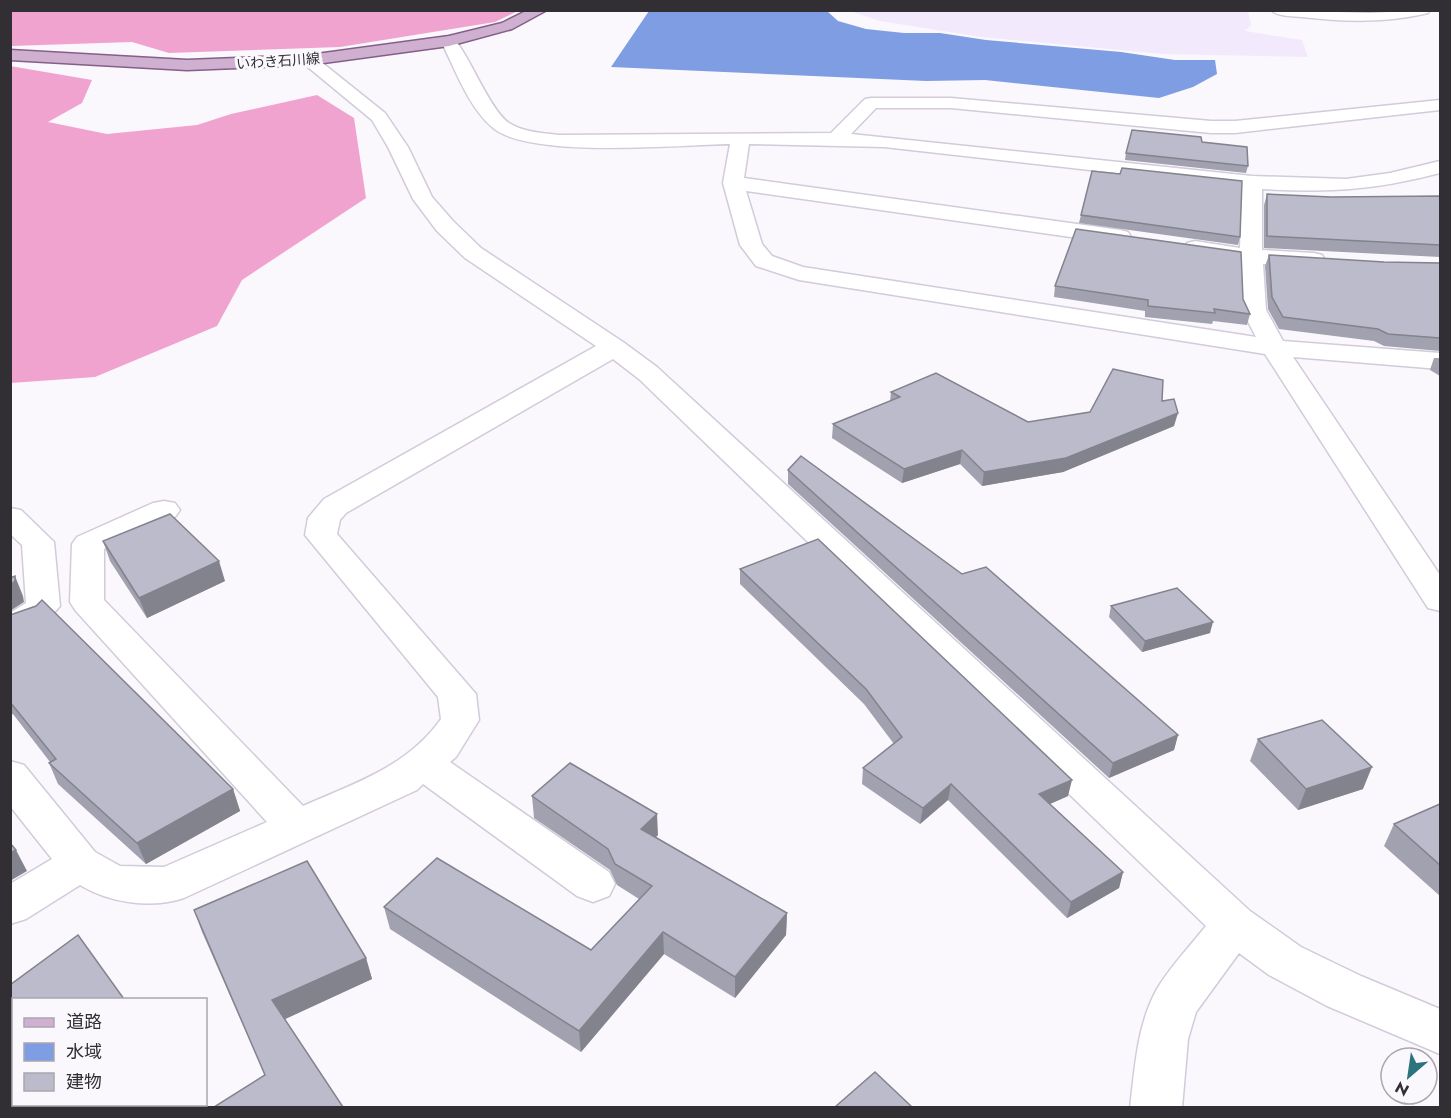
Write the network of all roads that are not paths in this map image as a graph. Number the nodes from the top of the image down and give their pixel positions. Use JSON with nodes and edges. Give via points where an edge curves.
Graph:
{"nodes":[{"id":1,"x":540,"y":10,"type":"edge"},
{"id":2,"x":1278,"y":10,"type":"edge"},
{"id":3,"x":1424,"y":10,"type":"edge"},
{"id":4,"x":449,"y":41,"type":"junction"},
{"id":5,"x":10,"y":55,"type":"edge"},
{"id":6,"x":309,"y":60,"type":"junction"},
{"id":7,"x":1440,"y":105,"type":"edge"},
{"id":8,"x":837,"y":138,"type":"junction"},
{"id":9,"x":740,"y":139,"type":"junction"},
{"id":10,"x":1440,"y":167,"type":"edge"},
{"id":11,"x":1252,"y":182,"type":"junction"},
{"id":12,"x":733,"y":183,"type":"junction"},
{"id":13,"x":1145,"y":241,"type":"edge"},
{"id":14,"x":1169,"y":244,"type":"edge"},
{"id":15,"x":1251,"y":256,"type":"junction"},
{"id":16,"x":1333,"y":262,"type":"edge"},
{"id":17,"x":614,"y":347,"type":"junction"},
{"id":18,"x":1274,"y":348,"type":"junction"},
{"id":19,"x":1440,"y":361,"type":"edge"},
{"id":20,"x":164,"y":510,"type":"dead end"},
{"id":21,"x":10,"y":517,"type":"edge"},
{"id":22,"x":1440,"y":600,"type":"edge"},
{"id":23,"x":10,"y":627,"type":"edge"},
{"id":24,"x":422,"y":764,"type":"junction"},
{"id":25,"x":10,"y":776,"type":"edge"},
{"id":26,"x":297,"y":826,"type":"junction"},
{"id":27,"x":80,"y":864,"type":"junction"},
{"id":28,"x":593,"y":884,"type":"dead end"},
{"id":29,"x":10,"y":906,"type":"edge"},
{"id":30,"x":1234,"y":924,"type":"junction"},
{"id":31,"x":1440,"y":1032,"type":"edge"},
{"id":32,"x":1156,"y":1107,"type":"edge"}],
"edges":[{"from":1,"to":4,"type":"main road","name":"いわき石川線","via":[[507,26]]},
{"from":2,"to":3,"type":"street","via":[[1363,16]]},
{"from":4,"to":6,"type":"main road","name":"いわき石川線"},
{"from":4,"to":9,"type":"street","via":[[492,119],[504,129],[524,135],[591,141]]},
{"from":5,"to":6,"type":"main road","name":"いわき石川線","via":[[187,65]]},
{"from":6,"to":17,"type":"street","via":[[379,117],[423,199],[466,246]]},
{"from":7,"to":8,"type":"street","via":[[1227,127],[951,103],[872,103]]},
{"from":8,"to":9,"type":"street"},
{"from":8,"to":11,"type":"street"},
{"from":9,"to":12,"type":"street"},
{"from":10,"to":11,"type":"street","via":[[1356,184]]},
{"from":11,"to":15,"type":"street"},
{"from":12,"to":13,"type":"street"},
{"from":12,"to":18,"type":"street","via":[[752,245],[764,261],[799,273]]},
{"from":14,"to":15,"type":"street"},
{"from":15,"to":16,"type":"street"},
{"from":15,"to":18,"type":"street","via":[[1254,310]]},
{"from":17,"to":24,"type":"street","via":[[335,506],[324,518],[321,535],[457,694],[460,720],[442,747]]},
{"from":17,"to":30,"type":"street","via":[[657,381]]},
{"from":18,"to":19,"type":"street"},
{"from":18,"to":22,"type":"street"},
{"from":20,"to":26,"type":"street","via":[[88,544],[87,602]]},
{"from":21,"to":23,"type":"street","via":[[38,542],[43,606]]},
{"from":24,"to":26,"type":"street","via":[[403,779]]},
{"from":24,"to":28,"type":"street"},
{"from":25,"to":27,"type":"street"},
{"from":26,"to":27,"type":"street","via":[[168,885],[113,883]]},
{"from":27,"to":29,"type":"street"},
{"from":30,"to":31,"type":"street","via":[[1285,961]]},
{"from":30,"to":32,"type":"street","via":[[1175,1003],[1163,1039]]}]}
